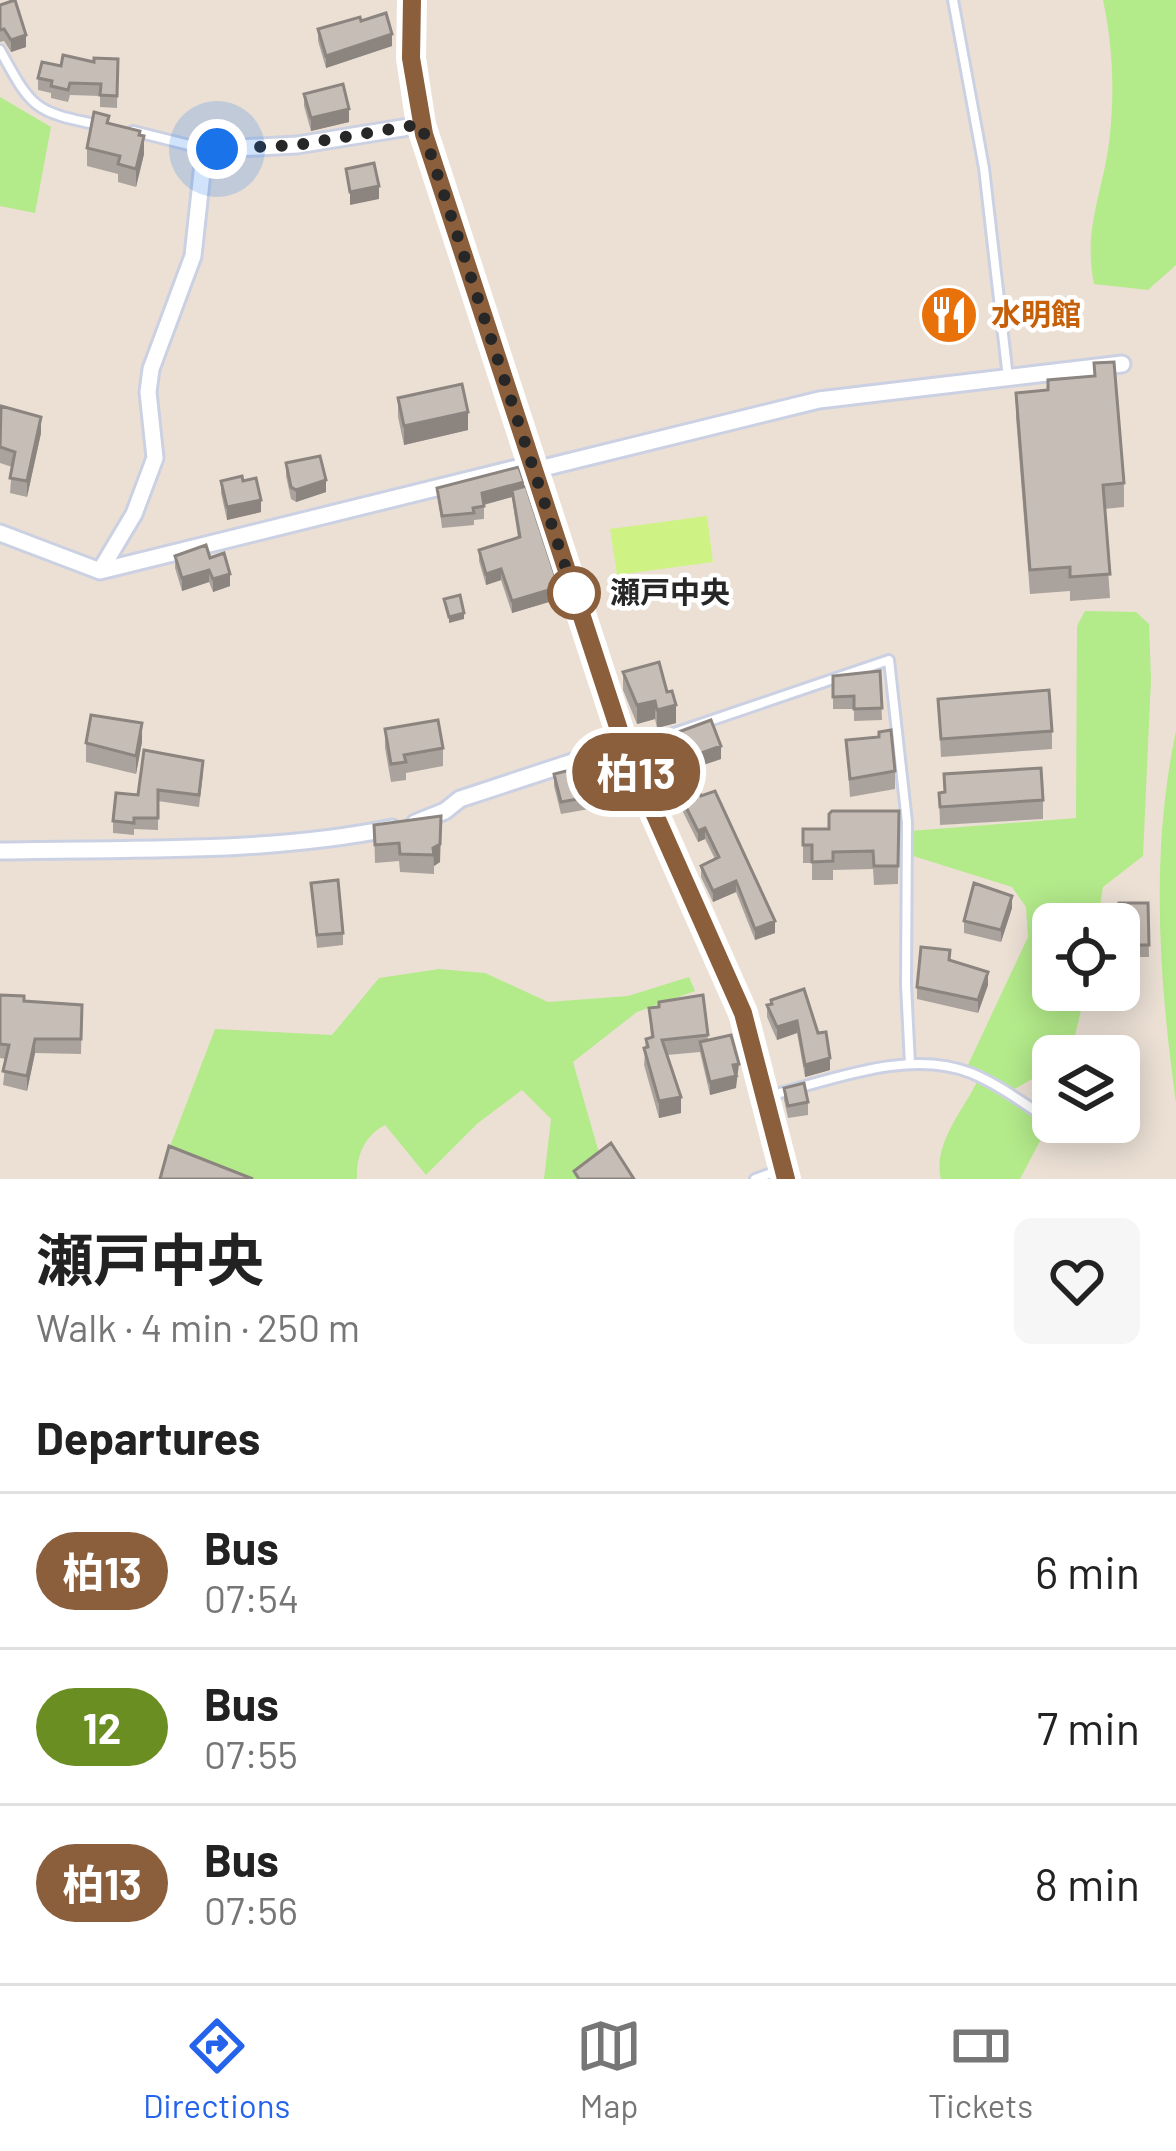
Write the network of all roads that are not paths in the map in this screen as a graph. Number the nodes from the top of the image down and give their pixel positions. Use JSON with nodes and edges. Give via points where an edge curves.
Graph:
{"nodes":[{"id":1,"x":412,"y":0,"type":"edge"},
{"id":2,"x":953,"y":0,"type":"edge"},
{"id":3,"x":0,"y":50,"type":"edge"},
{"id":4,"x":421,"y":124,"type":"junction"},
{"id":5,"x":207,"y":150,"type":"junction"},
{"id":6,"x":1122,"y":364,"type":"dead end"},
{"id":7,"x":1008,"y":379,"type":"junction"},
{"id":8,"x":534,"y":467,"type":"junction"},
{"id":9,"x":0,"y":533,"type":"edge"},
{"id":10,"x":100,"y":571,"type":"junction"},
{"id":11,"x":625,"y":747,"type":"junction"},
{"id":12,"x":0,"y":851,"type":"edge"},
{"id":13,"x":910,"y":1064,"type":"junction"},
{"id":14,"x":767,"y":1096,"type":"junction"},
{"id":15,"x":1032,"y":1108,"type":"edge"},
{"id":16,"x":785,"y":1174,"type":"edge"},
{"id":17,"x":755,"y":1179,"type":"edge"}],
"edges":[{"from":1,"to":4,"type":"main road"},
{"from":2,"to":7,"type":"lane","via":[[984,168]]},
{"from":3,"to":5,"type":"lane","via":[[38,108]]},
{"from":4,"to":5,"type":"street"},
{"from":4,"to":8,"type":"main road"},
{"from":5,"to":10,"type":"street","via":[[194,256],[152,359],[155,458]]},
{"from":6,"to":7,"type":"street"},
{"from":7,"to":8,"type":"street","via":[[819,400]]},
{"from":8,"to":10,"type":"street"},
{"from":8,"to":11,"type":"main road"},
{"from":9,"to":10,"type":"street"},
{"from":11,"to":12,"type":"street","via":[[460,799],[425,821],[337,839]]},
{"from":11,"to":13,"type":"lane","via":[[889,660],[907,822]]},
{"from":11,"to":14,"type":"main road","via":[[743,1013]]},
{"from":13,"to":14,"type":"lane"},
{"from":13,"to":15,"type":"lane","via":[[970,1072]]},
{"from":14,"to":16,"type":"main road"},
{"from":16,"to":17,"type":"lane"}]}
